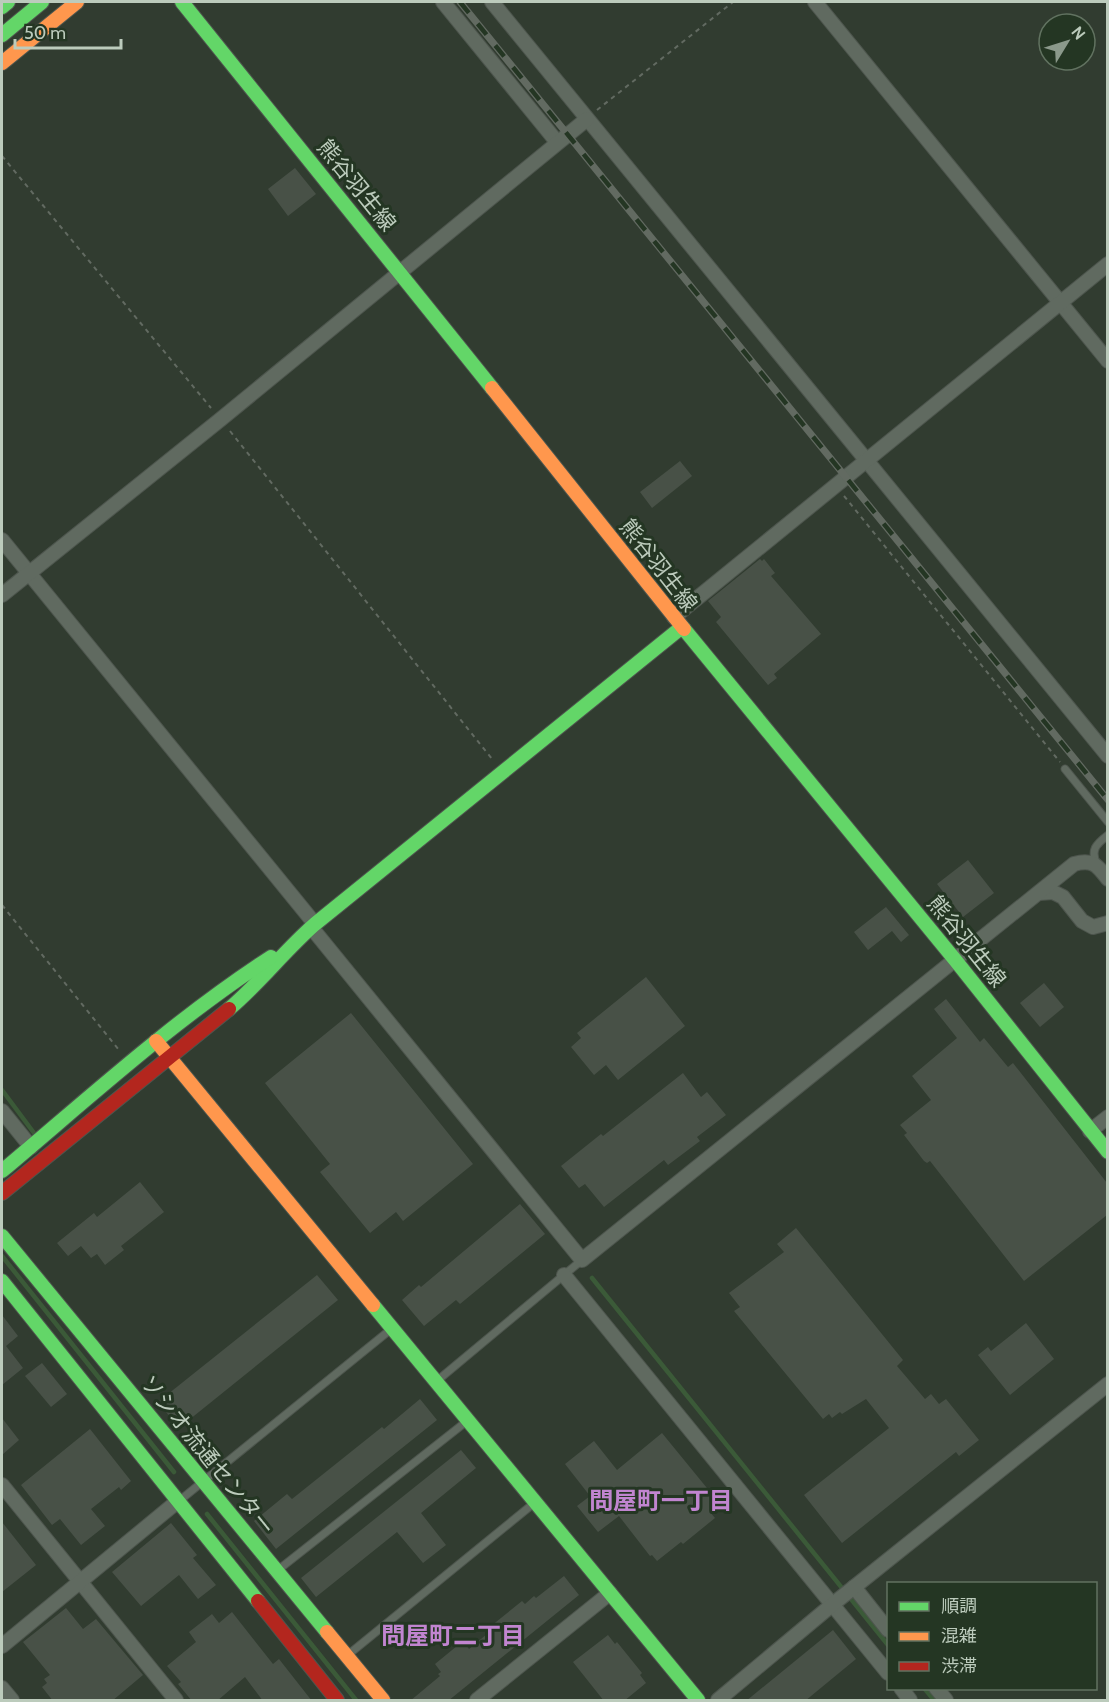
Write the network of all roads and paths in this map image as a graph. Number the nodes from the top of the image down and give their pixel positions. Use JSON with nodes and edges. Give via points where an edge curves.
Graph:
{"nodes":[{"id":1,"x":8,"y":2,"type":"edge"},
{"id":2,"x":42,"y":2,"type":"edge"},
{"id":3,"x":77,"y":2,"type":"edge"},
{"id":4,"x":182,"y":2,"type":"edge"},
{"id":5,"x":443,"y":2,"type":"edge"},
{"id":6,"x":492,"y":2,"type":"edge"},
{"id":7,"x":733,"y":2,"type":"edge"},
{"id":8,"x":815,"y":2,"type":"edge"},
{"id":9,"x":2,"y":7,"type":"edge"},
{"id":10,"x":2,"y":35,"type":"edge"},
{"id":11,"x":2,"y":63,"type":"edge"},
{"id":12,"x":587,"y":118,"type":"junction"},
{"id":13,"x":558,"y":142,"type":"junction"},
{"id":14,"x":2,"y":156,"type":"edge"},
{"id":15,"x":1107,"y":264,"type":"edge"},
{"id":16,"x":399,"y":271,"type":"junction"},
{"id":17,"x":1060,"y":303,"type":"junction"},
{"id":18,"x":1107,"y":361,"type":"edge"},
{"id":19,"x":220,"y":419,"type":"junction"},
{"id":20,"x":865,"y":460,"type":"junction"},
{"id":21,"x":835,"y":486,"type":"junction"},
{"id":22,"x":2,"y":540,"type":"edge"},
{"id":23,"x":29,"y":573,"type":"junction"},
{"id":24,"x":2,"y":595,"type":"edge"},
{"id":25,"x":678,"y":622,"type":"junction"},
{"id":26,"x":1107,"y":756,"type":"edge"},
{"id":27,"x":1065,"y":769,"type":"joint"},
{"id":28,"x":502,"y":772,"type":"junction"},
{"id":29,"x":1107,"y":822,"type":"edge"},
{"id":30,"x":1107,"y":835,"type":"edge"},
{"id":31,"x":1097,"y":866,"type":"junction"},
{"id":32,"x":1107,"y":879,"type":"edge"},
{"id":33,"x":1040,"y":893,"type":"junction"},
{"id":34,"x":2,"y":905,"type":"edge"},
{"id":35,"x":1107,"y":923,"type":"edge"},
{"id":36,"x":313,"y":925,"type":"junction"},
{"id":37,"x":289,"y":946,"type":"junction"},
{"id":38,"x":956,"y":961,"type":"junction"},
{"id":39,"x":156,"y":1041,"type":"junction"},
{"id":40,"x":169,"y":1056,"type":"junction"},
{"id":41,"x":130,"y":1064,"type":"junction"},
{"id":42,"x":2,"y":1111,"type":"edge"},
{"id":43,"x":1107,"y":1117,"type":"edge"},
{"id":44,"x":1090,"y":1131,"type":"junction"},
{"id":45,"x":31,"y":1147,"type":"junction"},
{"id":46,"x":1107,"y":1152,"type":"edge"},
{"id":47,"x":2,"y":1171,"type":"edge"},
{"id":48,"x":2,"y":1193,"type":"edge"},
{"id":49,"x":2,"y":1236,"type":"edge"},
{"id":50,"x":582,"y":1260,"type":"junction"},
{"id":51,"x":564,"y":1275,"type":"junction"},
{"id":52,"x":2,"y":1281,"type":"edge"},
{"id":53,"x":392,"y":1329,"type":"junction"},
{"id":54,"x":436,"y":1382,"type":"junction"},
{"id":55,"x":1107,"y":1384,"type":"edge"},
{"id":56,"x":468,"y":1420,"type":"junction"},
{"id":57,"x":202,"y":1482,"type":"junction"},
{"id":58,"x":2,"y":1485,"type":"edge"},
{"id":59,"x":178,"y":1502,"type":"junction"},
{"id":60,"x":535,"y":1503,"type":"junction"},
{"id":61,"x":276,"y":1571,"type":"junction"},
{"id":62,"x":80,"y":1582,"type":"junction"},
{"id":63,"x":854,"y":1587,"type":"junction"},
{"id":64,"x":610,"y":1593,"type":"junction"},
{"id":65,"x":833,"y":1604,"type":"junction"},
{"id":66,"x":887,"y":1629,"type":"edge"},
{"id":67,"x":2,"y":1646,"type":"edge"},
{"id":68,"x":346,"y":1656,"type":"junction"},
{"id":69,"x":887,"y":1672,"type":"edge"},
{"id":70,"x":2,"y":1688,"type":"edge"},
{"id":71,"x":12,"y":1701,"type":"edge"},
{"id":72,"x":176,"y":1701,"type":"edge"},
{"id":73,"x":337,"y":1701,"type":"edge"},
{"id":74,"x":383,"y":1701,"type":"edge"},
{"id":75,"x":477,"y":1701,"type":"edge"},
{"id":76,"x":698,"y":1701,"type":"edge"},
{"id":77,"x":718,"y":1701,"type":"edge"}],
"edges":[{"from":1,"to":9,"type":"street"},
{"from":2,"to":10,"type":"street"},
{"from":3,"to":11,"type":"street"},
{"from":4,"to":16,"type":"street","name":"熊谷羽生線"},
{"from":5,"to":13,"type":"street"},
{"from":6,"to":12,"type":"street"},
{"from":7,"to":12,"type":"path"},
{"from":8,"to":17,"type":"street"},
{"from":12,"to":13,"type":"street"},
{"from":12,"to":20,"type":"street"},
{"from":13,"to":16,"type":"street"},
{"from":14,"to":19,"type":"path"},
{"from":15,"to":17,"type":"street"},
{"from":16,"to":19,"type":"street"},
{"from":16,"to":25,"type":"street","name":"熊谷羽生線"},
{"from":17,"to":18,"type":"street"},
{"from":17,"to":20,"type":"street"},
{"from":19,"to":23,"type":"street"},
{"from":19,"to":28,"type":"path"},
{"from":20,"to":21,"type":"street"},
{"from":20,"to":26,"type":"street"},
{"from":21,"to":25,"type":"street"},
{"from":21,"to":27,"type":"path"},
{"from":22,"to":23,"type":"street"},
{"from":23,"to":24,"type":"street"},
{"from":23,"to":36,"type":"street"},
{"from":25,"to":28,"type":"street"},
{"from":25,"to":38,"type":"street","name":"熊谷羽生線"},
{"from":27,"to":29,"type":"lane"},
{"from":28,"to":36,"type":"street"},
{"from":30,"to":31,"type":"lane","via":[[1093,851]]},
{"from":31,"to":32,"type":"street"},
{"from":31,"to":33,"type":"street","via":[[1086,861],[1074,864]]},
{"from":33,"to":35,"type":"street","via":[[1053,892],[1063,897],[1082,921],[1093,927]]},
{"from":33,"to":38,"type":"street"},
{"from":34,"to":41,"type":"path"},
{"from":36,"to":37,"type":"street"},
{"from":36,"to":50,"type":"street"},
{"from":37,"to":39,"type":"street","via":[[240,976]]},
{"from":37,"to":40,"type":"street","via":[[247,994]]},
{"from":38,"to":44,"type":"street","name":"熊谷羽生線"},
{"from":38,"to":50,"type":"street"},
{"from":39,"to":40,"type":"street"},
{"from":39,"to":41,"type":"street"},
{"from":40,"to":48,"type":"street"},
{"from":40,"to":53,"type":"street"},
{"from":41,"to":45,"type":"street"},
{"from":42,"to":45,"type":"street"},
{"from":43,"to":44,"type":"street"},
{"from":44,"to":46,"type":"street","name":"熊谷羽生線"},
{"from":45,"to":47,"type":"street"},
{"from":49,"to":57,"type":"street","name":"ソシオ流通センター"},
{"from":50,"to":51,"type":"lane"},
{"from":51,"to":54,"type":"lane"},
{"from":51,"to":65,"type":"street"},
{"from":52,"to":59,"type":"street"},
{"from":53,"to":54,"type":"street"},
{"from":53,"to":57,"type":"lane"},
{"from":54,"to":56,"type":"street"},
{"from":55,"to":63,"type":"street"},
{"from":56,"to":60,"type":"street"},
{"from":56,"to":61,"type":"lane"},
{"from":57,"to":59,"type":"lane"},
{"from":57,"to":61,"type":"street","name":"ソシオ流通センター"},
{"from":58,"to":62,"type":"street"},
{"from":59,"to":62,"type":"street"},
{"from":59,"to":73,"type":"street"},
{"from":60,"to":64,"type":"street"},
{"from":60,"to":68,"type":"lane"},
{"from":61,"to":68,"type":"street","name":"ソシオ流通センター"},
{"from":62,"to":67,"type":"street"},
{"from":62,"to":72,"type":"street"},
{"from":63,"to":65,"type":"street"},
{"from":63,"to":66,"type":"street"},
{"from":64,"to":75,"type":"street"},
{"from":64,"to":76,"type":"street"},
{"from":65,"to":69,"type":"street"},
{"from":65,"to":77,"type":"street"},
{"from":68,"to":74,"type":"street","name":"ソシオ流通センター"},
{"from":70,"to":71,"type":"street"}]}
